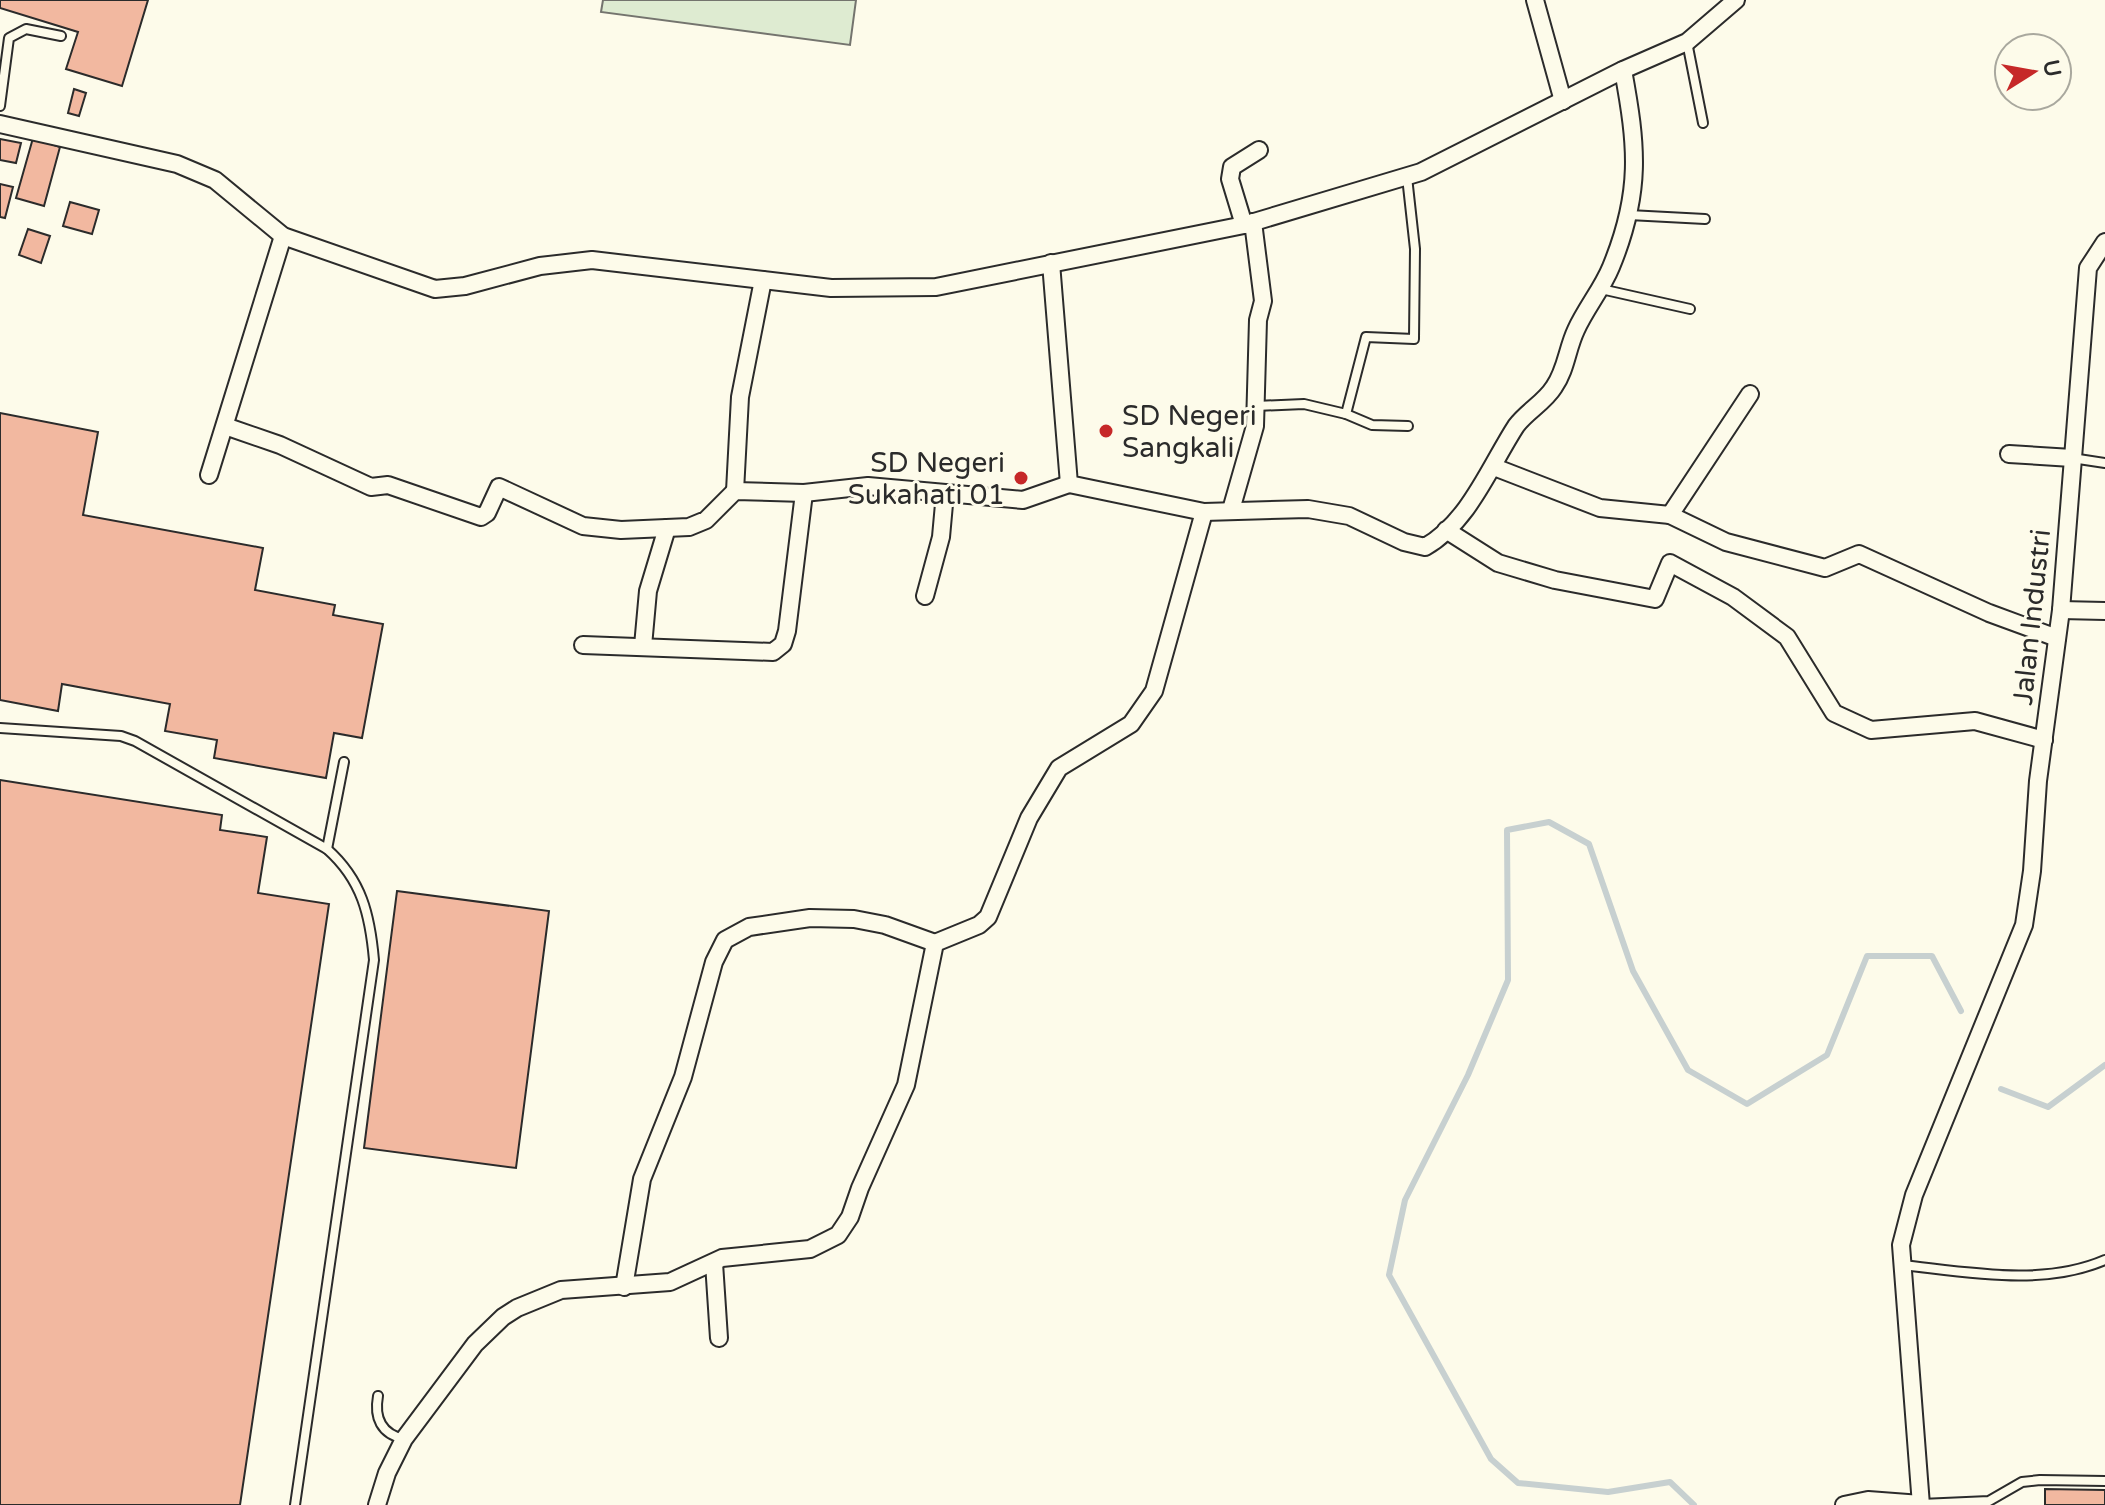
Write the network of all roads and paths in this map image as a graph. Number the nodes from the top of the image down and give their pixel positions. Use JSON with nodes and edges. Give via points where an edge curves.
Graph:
{"nodes":[{"id":1,"x":1535,"y":0,"type":"edge"},
{"id":2,"x":1736,"y":0,"type":"edge"},
{"id":3,"x":61,"y":36,"type":"dead end"},
{"id":4,"x":1687,"y":42,"type":"junction"},
{"id":5,"x":1623,"y":70,"type":"junction"},
{"id":6,"x":1563,"y":101,"type":"junction"},
{"id":7,"x":0,"y":106,"type":"edge"},
{"id":8,"x":1703,"y":123,"type":"dead end"},
{"id":9,"x":0,"y":124,"type":"edge"},
{"id":10,"x":1259,"y":150,"type":"dead end"},
{"id":11,"x":1407,"y":176,"type":"junction"},
{"id":12,"x":1628,"y":215,"type":"junction"},
{"id":13,"x":1705,"y":219,"type":"dead end"},
{"id":14,"x":1248,"y":224,"type":"junction"},
{"id":15,"x":283,"y":236,"type":"junction"},
{"id":16,"x":2105,"y":242,"type":"edge"},
{"id":17,"x":1051,"y":263,"type":"junction"},
{"id":18,"x":763,"y":280,"type":"junction"},
{"id":19,"x":1601,"y":289,"type":"junction"},
{"id":20,"x":1690,"y":309,"type":"dead end"},
{"id":21,"x":1750,"y":394,"type":"dead end"},
{"id":22,"x":1255,"y":406,"type":"junction"},
{"id":23,"x":1346,"y":414,"type":"junction"},
{"id":24,"x":225,"y":426,"type":"junction"},
{"id":25,"x":1408,"y":426,"type":"dead end"},
{"id":26,"x":2009,"y":454,"type":"dead end"},
{"id":27,"x":2072,"y":458,"type":"junction"},
{"id":28,"x":2105,"y":463,"type":"edge"},
{"id":29,"x":1494,"y":467,"type":"junction"},
{"id":30,"x":209,"y":475,"type":"dead end"},
{"id":31,"x":1069,"y":484,"type":"junction"},
{"id":32,"x":735,"y":491,"type":"junction"},
{"id":33,"x":804,"y":493,"type":"junction"},
{"id":34,"x":945,"y":493,"type":"junction"},
{"id":35,"x":1231,"y":510,"type":"junction"},
{"id":36,"x":1204,"y":512,"type":"junction"},
{"id":37,"x":1670,"y":515,"type":"junction"},
{"id":38,"x":667,"y":528,"type":"junction"},
{"id":39,"x":1446,"y":530,"type":"junction"},
{"id":40,"x":925,"y":596,"type":"dead end"},
{"id":41,"x":2061,"y":610,"type":"junction"},
{"id":42,"x":2105,"y":611,"type":"edge"},
{"id":43,"x":2057,"y":638,"type":"junction"},
{"id":44,"x":583,"y":645,"type":"dead end"},
{"id":45,"x":643,"y":646,"type":"junction"},
{"id":46,"x":0,"y":728,"type":"edge"},
{"id":47,"x":2044,"y":740,"type":"junction"},
{"id":48,"x":344,"y":762,"type":"dead end"},
{"id":49,"x":327,"y":849,"type":"junction"},
{"id":50,"x":935,"y":943,"type":"junction"},
{"id":51,"x":2105,"y":1260,"type":"edge"},
{"id":52,"x":714,"y":1263,"type":"junction"},
{"id":53,"x":1902,"y":1265,"type":"junction"},
{"id":54,"x":624,"y":1287,"type":"junction"},
{"id":55,"x":719,"y":1338,"type":"dead end"},
{"id":56,"x":378,"y":1396,"type":"dead end"},
{"id":57,"x":404,"y":1439,"type":"junction"},
{"id":58,"x":2105,"y":1481,"type":"edge"},
{"id":59,"x":1990,"y":1503,"type":"edge"},
{"id":60,"x":1921,"y":1504,"type":"edge"},
{"id":61,"x":295,"y":1505,"type":"edge"},
{"id":62,"x":377,"y":1505,"type":"edge"},
{"id":63,"x":1844,"y":1505,"type":"edge"}],
"edges":[{"from":1,"to":6,"type":"street"},
{"from":2,"to":4,"type":"street"},
{"from":3,"to":7,"type":"lane","via":[[26,29],[9,38]]},
{"from":4,"to":5,"type":"street"},
{"from":4,"to":8,"type":"lane"},
{"from":5,"to":6,"type":"street"},
{"from":5,"to":12,"type":"street","via":[[1636,140]]},
{"from":6,"to":11,"type":"street"},
{"from":9,"to":15,"type":"street","via":[[204,174]]},
{"from":10,"to":14,"type":"street","via":[[1232,167],[1230,179]]},
{"from":11,"to":14,"type":"street"},
{"from":11,"to":23,"type":"lane","via":[[1415,249],[1414,339],[1366,337]]},
{"from":12,"to":13,"type":"lane"},
{"from":12,"to":19,"type":"street"},
{"from":14,"to":17,"type":"street"},
{"from":14,"to":22,"type":"street","via":[[1263,301]]},
{"from":15,"to":18,"type":"street","via":[[435,289],[574,260]]},
{"from":15,"to":24,"type":"street"},
{"from":16,"to":27,"type":"street","name":"Jalan Industri","via":[[2088,268]]},
{"from":17,"to":18,"type":"street","via":[[936,287],[858,290]]},
{"from":17,"to":31,"type":"street"},
{"from":18,"to":32,"type":"street","via":[[740,397]]},
{"from":19,"to":20,"type":"lane"},
{"from":19,"to":29,"type":"street","via":[[1577,328],[1555,387],[1518,423]]},
{"from":21,"to":37,"type":"street"},
{"from":22,"to":23,"type":"lane","via":[[1304,404]]},
{"from":22,"to":35,"type":"street","via":[[1255,426]]},
{"from":23,"to":25,"type":"lane","via":[[1372,425]]},
{"from":24,"to":30,"type":"street"},
{"from":24,"to":38,"type":"street","via":[[371,487],[388,485],[481,517],[499,487],[583,526]]},
{"from":26,"to":27,"type":"street"},
{"from":27,"to":28,"type":"lane"},
{"from":27,"to":41,"type":"street","name":"Jalan Industri"},
{"from":29,"to":37,"type":"street","via":[[1600,508]]},
{"from":29,"to":39,"type":"street"},
{"from":31,"to":34,"type":"street","via":[[1023,500]]},
{"from":31,"to":36,"type":"street"},
{"from":32,"to":33,"type":"street"},
{"from":32,"to":38,"type":"street","via":[[706,520]]},
{"from":33,"to":34,"type":"street","via":[[868,486]]},
{"from":33,"to":45,"type":"street","via":[[783,644],[773,652]]},
{"from":34,"to":40,"type":"street","via":[[941,537]]},
{"from":35,"to":36,"type":"street"},
{"from":35,"to":39,"type":"street","via":[[1308,509],[1349,516],[1417,546],[1432,543]]},
{"from":36,"to":50,"type":"street","via":[[1154,691],[1143,710],[1131,724],[1059,768],[1029,818],[988,917]]},
{"from":37,"to":43,"type":"street","via":[[1726,542],[1825,568],[1859,554]]},
{"from":38,"to":45,"type":"street","via":[[648,591]]},
{"from":39,"to":47,"type":"street","via":[[1498,563],[1655,599],[1670,563],[1733,597],[1787,637],[1834,713],[1871,730],[1975,721]]},
{"from":41,"to":42,"type":"street"},
{"from":41,"to":43,"type":"street","name":"Jalan Industri"},
{"from":43,"to":47,"type":"street","name":"Jalan Industri"},
{"from":44,"to":45,"type":"street"},
{"from":46,"to":49,"type":"lane","via":[[135,741]]},
{"from":47,"to":53,"type":"street","name":"Jalan Industri","via":[[2024,925],[1933,1144],[1904,1227]]},
{"from":48,"to":49,"type":"lane"},
{"from":49,"to":61,"type":"lane","via":[[358,885],[370,918],[374,960]]},
{"from":50,"to":52,"type":"street","via":[[906,1085],[838,1235],[810,1249]]},
{"from":50,"to":54,"type":"street","via":[[885,925],[810,918],[749,927],[725,940],[714,962],[683,1077],[642,1179]]},
{"from":51,"to":53,"type":"lane","via":[[2042,1274],[1985,1275]]},
{"from":52,"to":54,"type":"street","via":[[684,1278]]},
{"from":52,"to":55,"type":"street"},
{"from":53,"to":60,"type":"street","name":"Jalan Industri"},
{"from":54,"to":57,"type":"street","via":[[561,1290],[503,1317],[475,1344]]},
{"from":56,"to":57,"type":"lane","via":[[381,1425],[391,1436]]},
{"from":57,"to":62,"type":"street"},
{"from":58,"to":59,"type":"lane","via":[[2022,1482]]},
{"from":59,"to":60,"type":"lane"},
{"from":60,"to":63,"type":"street","via":[[1868,1500]]}]}
